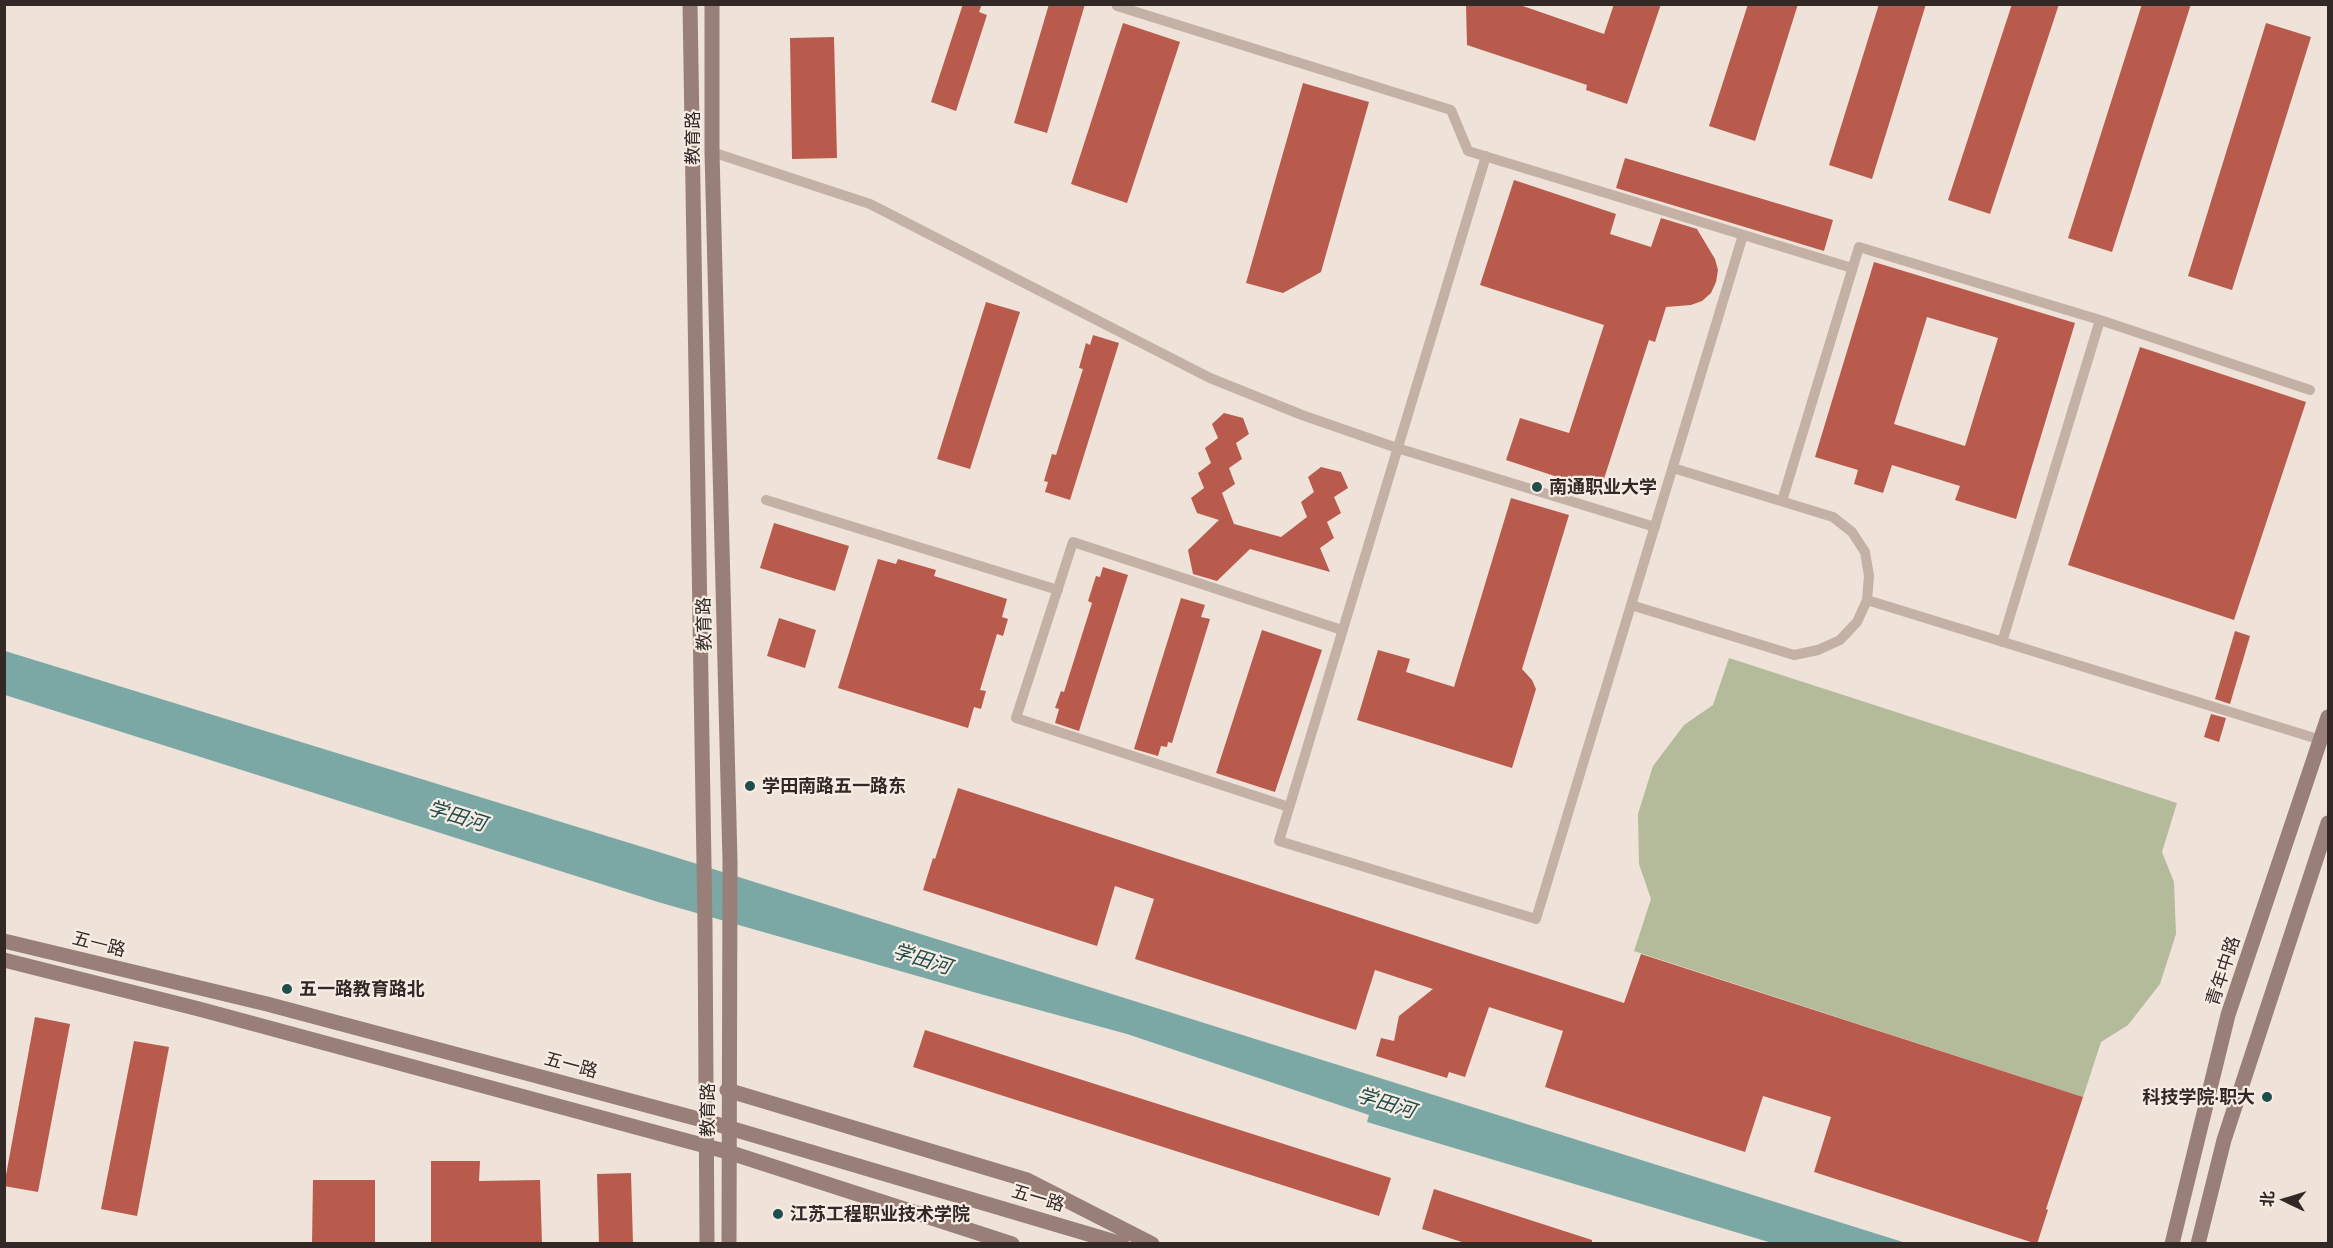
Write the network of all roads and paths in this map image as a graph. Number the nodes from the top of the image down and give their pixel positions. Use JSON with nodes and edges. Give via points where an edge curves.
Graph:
{"nodes":[{"id":1,"x":690,"y":4,"type":"edge"},
{"id":2,"x":712,"y":4,"type":"edge"},
{"id":3,"x":1117,"y":6,"type":"dead end"},
{"id":4,"x":712,"y":152,"type":"junction"},
{"id":5,"x":1486,"y":156,"type":"junction"},
{"id":6,"x":1743,"y":235,"type":"junction"},
{"id":7,"x":1852,"y":268,"type":"junction"},
{"id":8,"x":2100,"y":320,"type":"junction"},
{"id":9,"x":2310,"y":390,"type":"dead end"},
{"id":10,"x":1398,"y":448,"type":"junction"},
{"id":11,"x":1673,"y":468,"type":"junction"},
{"id":12,"x":766,"y":500,"type":"dead end"},
{"id":13,"x":1782,"y":501,"type":"junction"},
{"id":14,"x":1655,"y":527,"type":"junction"},
{"id":15,"x":1058,"y":590,"type":"junction"},
{"id":16,"x":1867,"y":600,"type":"junction"},
{"id":17,"x":1631,"y":605,"type":"junction"},
{"id":18,"x":1342,"y":630,"type":"junction"},
{"id":19,"x":2002,"y":642,"type":"junction"},
{"id":20,"x":2328,"y":717,"type":"edge"},
{"id":21,"x":2321,"y":740,"type":"junction"},
{"id":22,"x":1289,"y":807,"type":"junction"},
{"id":23,"x":2328,"y":823,"type":"edge"},
{"id":24,"x":4,"y":941,"type":"edge"},
{"id":25,"x":4,"y":960,"type":"edge"},
{"id":26,"x":728,"y":1090,"type":"junction"},
{"id":27,"x":706,"y":1121,"type":"junction"},
{"id":28,"x":728,"y":1127,"type":"junction"},
{"id":29,"x":706,"y":1147,"type":"junction"},
{"id":30,"x":728,"y":1152,"type":"junction"},
{"id":31,"x":707,"y":1244,"type":"edge"},
{"id":32,"x":729,"y":1244,"type":"edge"},
{"id":33,"x":1012,"y":1244,"type":"edge"},
{"id":34,"x":1122,"y":1244,"type":"edge"},
{"id":35,"x":1152,"y":1244,"type":"edge"},
{"id":36,"x":2172,"y":1244,"type":"edge"},
{"id":37,"x":2198,"y":1244,"type":"edge"}],
"edges":[{"from":1,"to":27,"type":"main road","name":"教育路"},
{"from":2,"to":4,"type":"main road","name":"教育路"},
{"from":3,"to":5,"type":"lane","via":[[1451,110],[1468,151]]},
{"from":4,"to":10,"type":"lane","via":[[870,204],[1210,378]]},
{"from":4,"to":26,"type":"main road","name":"教育路","via":[[730,861]]},
{"from":5,"to":6,"type":"lane"},
{"from":5,"to":10,"type":"lane"},
{"from":6,"to":7,"type":"lane"},
{"from":6,"to":11,"type":"lane"},
{"from":7,"to":8,"type":"lane","via":[[1859,247]]},
{"from":7,"to":13,"type":"lane"},
{"from":8,"to":9,"type":"lane"},
{"from":8,"to":19,"type":"lane"},
{"from":10,"to":14,"type":"lane"},
{"from":10,"to":18,"type":"lane"},
{"from":11,"to":13,"type":"lane"},
{"from":11,"to":14,"type":"lane"},
{"from":12,"to":15,"type":"lane"},
{"from":13,"to":16,"type":"lane","via":[[1833,517],[1852,532],[1864,552],[1869,576]]},
{"from":14,"to":17,"type":"lane"},
{"from":15,"to":18,"type":"lane","via":[[1073,542]]},
{"from":15,"to":22,"type":"lane","via":[[1016,718]]},
{"from":16,"to":17,"type":"lane","via":[[1857,622],[1840,639],[1818,650],[1794,655]]},
{"from":16,"to":19,"type":"lane"},
{"from":17,"to":22,"type":"lane","via":[[1536,919],[1279,841]]},
{"from":18,"to":22,"type":"lane"},
{"from":19,"to":21,"type":"lane"},
{"from":20,"to":21,"type":"main road","name":"青年中路"},
{"from":21,"to":36,"type":"main road","name":"青年中路","via":[[2228,1015]]},
{"from":23,"to":37,"type":"main road","via":[[2228,1129]]},
{"from":24,"to":27,"type":"main road","name":"五一路","via":[[267,1005]]},
{"from":25,"to":29,"type":"main road"},
{"from":26,"to":28,"type":"main road","name":"教育路"},
{"from":26,"to":35,"type":"main road","via":[[1027,1180]]},
{"from":27,"to":28,"type":"main road","name":"五一路"},
{"from":27,"to":29,"type":"main road","name":"教育路"},
{"from":28,"to":30,"type":"main road","name":"教育路"},
{"from":28,"to":34,"type":"main road","name":"五一路"},
{"from":29,"to":30,"type":"main road"},
{"from":29,"to":31,"type":"main road","name":"教育路"},
{"from":30,"to":32,"type":"main road","name":"教育路"},
{"from":30,"to":33,"type":"main road"}]}
